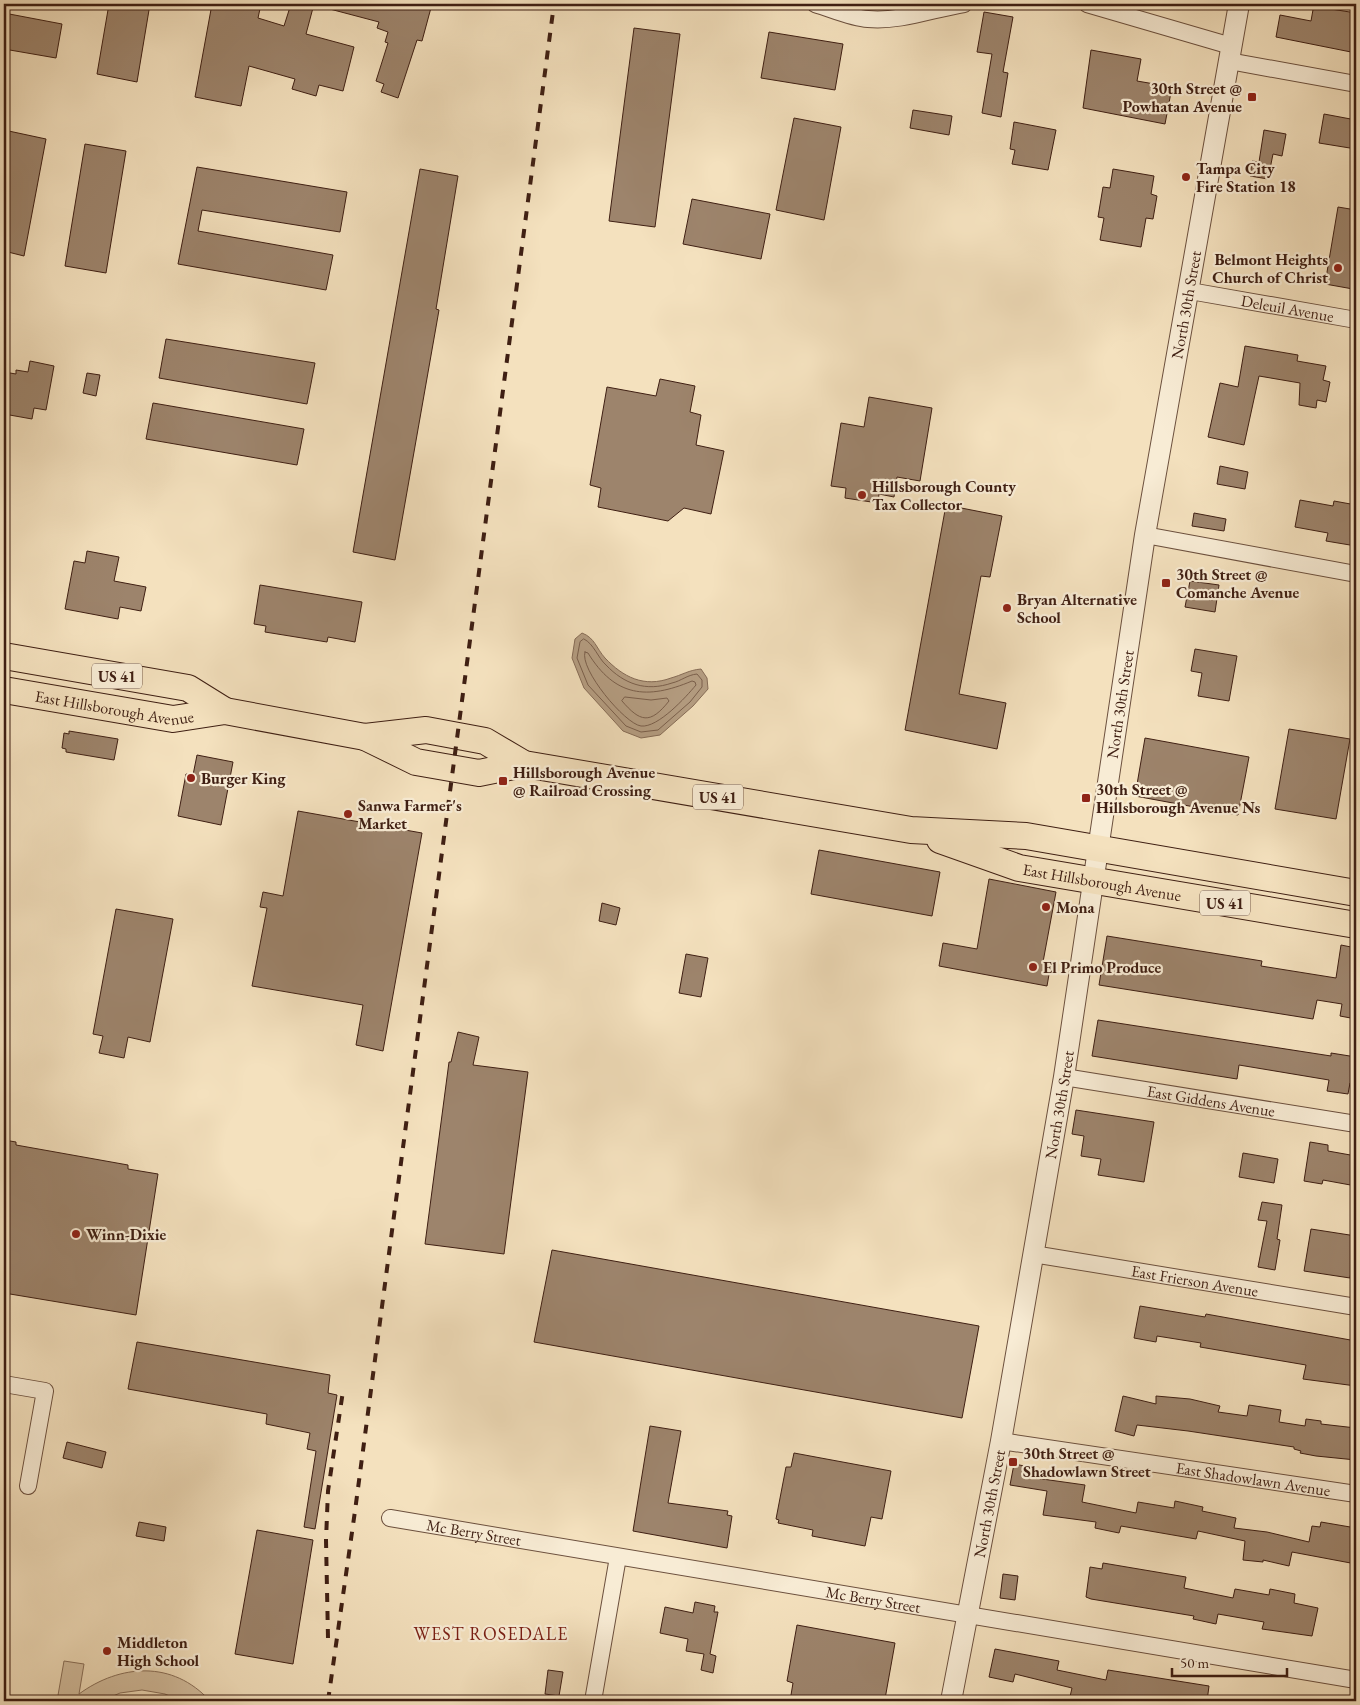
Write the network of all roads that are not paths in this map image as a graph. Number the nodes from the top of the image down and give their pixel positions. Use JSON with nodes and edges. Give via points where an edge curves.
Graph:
{"nodes":[{"id":1,"x":815,"y":4,"type":"edge"},
{"id":2,"x":964,"y":4,"type":"edge"},
{"id":3,"x":1087,"y":4,"type":"edge"},
{"id":4,"x":1239,"y":4,"type":"edge"},
{"id":5,"x":934,"y":6,"type":"edge"},
{"id":6,"x":1230,"y":54,"type":"junction"},
{"id":7,"x":1356,"y":84,"type":"edge"},
{"id":8,"x":1190,"y":291,"type":"junction"},
{"id":9,"x":1356,"y":320,"type":"edge"},
{"id":10,"x":1145,"y":535,"type":"junction"},
{"id":11,"x":1356,"y":574,"type":"edge"},
{"id":12,"x":4,"y":656,"type":"edge"},
{"id":13,"x":4,"y":690,"type":"edge"},
{"id":14,"x":225,"y":711,"type":"junction"},
{"id":15,"x":911,"y":830,"type":"junction"},
{"id":16,"x":1097,"y":848,"type":"junction"},
{"id":17,"x":1094,"y":881,"type":"junction"},
{"id":18,"x":1356,"y":893,"type":"edge"},
{"id":19,"x":1356,"y":925,"type":"edge"},
{"id":20,"x":1064,"y":1077,"type":"junction"},
{"id":21,"x":1356,"y":1124,"type":"edge"},
{"id":22,"x":1034,"y":1254,"type":"junction"},
{"id":23,"x":1356,"y":1307,"type":"edge"},
{"id":24,"x":4,"y":1384,"type":"edge"},
{"id":25,"x":1000,"y":1441,"type":"junction"},
{"id":26,"x":28,"y":1486,"type":"dead end"},
{"id":27,"x":1356,"y":1494,"type":"edge"},
{"id":28,"x":390,"y":1518,"type":"dead end"},
{"id":29,"x":618,"y":1556,"type":"junction"},
{"id":30,"x":966,"y":1614,"type":"junction"},
{"id":31,"x":1356,"y":1680,"type":"edge"},
{"id":32,"x":593,"y":1701,"type":"edge"},
{"id":33,"x":951,"y":1701,"type":"edge"}],
"edges":[{"from":1,"to":5,"type":"street","via":[[867,19],[918,15]]},
{"from":2,"to":5,"type":"street"},
{"from":3,"to":6,"type":"street"},
{"from":4,"to":6,"type":"street","name":"North 30th Street"},
{"from":6,"to":7,"type":"street"},
{"from":6,"to":8,"type":"street","name":"North 30th Street"},
{"from":8,"to":9,"type":"street","name":"Deleuil Avenue"},
{"from":8,"to":10,"type":"street","name":"North 30th Street"},
{"from":10,"to":11,"type":"street"},
{"from":10,"to":16,"type":"street","name":"North 30th Street"},
{"from":12,"to":14,"type":"main road","name":"East Hillsborough Avenue","number":"US 41","via":[[188,688]]},
{"from":13,"to":14,"type":"main road","name":"East Hillsborough Avenue","number":"US 41","via":[[173,719]]},
{"from":14,"to":15,"type":"main road","name":"East Hillsborough Avenue","number":"US 41","via":[[364,736],[416,762],[479,773],[524,764]]},
{"from":15,"to":16,"type":"main road","name":"East Hillsborough Avenue","number":"US 41","via":[[1026,836]]},
{"from":15,"to":17,"type":"main road","name":"East Hillsborough Avenue","number":"US 41","via":[[1019,868]]},
{"from":16,"to":17,"type":"street","name":"North 30th Street"},
{"from":16,"to":18,"type":"main road","name":"East Hillsborough Avenue","number":"US 41"},
{"from":17,"to":19,"type":"main road","name":"East Hillsborough Avenue","number":"US 41"},
{"from":17,"to":20,"type":"street","name":"North 30th Street"},
{"from":20,"to":21,"type":"street","name":"East Giddens Avenue"},
{"from":20,"to":22,"type":"street","name":"North 30th Street"},
{"from":22,"to":23,"type":"street","name":"East Frierson Avenue"},
{"from":22,"to":25,"type":"street","name":"North 30th Street"},
{"from":24,"to":26,"type":"street","via":[[45,1391]]},
{"from":25,"to":27,"type":"street","name":"East Shadowlawn Avenue"},
{"from":25,"to":30,"type":"street","name":"North 30th Street"},
{"from":28,"to":29,"type":"street","name":"Mc Berry Street"},
{"from":29,"to":30,"type":"street","name":"Mc Berry Street"},
{"from":29,"to":32,"type":"street"},
{"from":30,"to":31,"type":"street","name":"Mc Berry Street"},
{"from":30,"to":33,"type":"street","name":"North 30th Street"}]}
